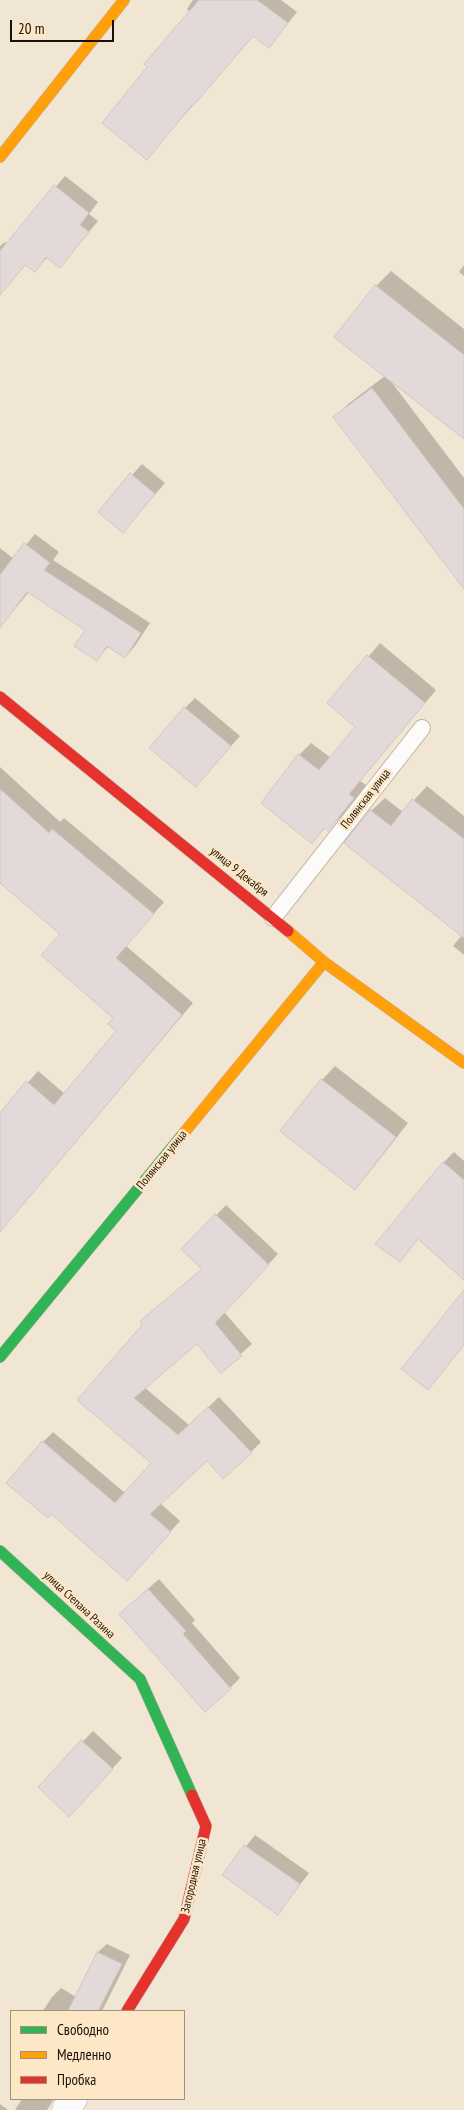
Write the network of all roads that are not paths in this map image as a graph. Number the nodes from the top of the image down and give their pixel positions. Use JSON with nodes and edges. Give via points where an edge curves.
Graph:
{"nodes":[{"id":1,"x":124,"y":0,"type":"edge"},
{"id":2,"x":0,"y":157,"type":"edge"},
{"id":3,"x":0,"y":697,"type":"edge"},
{"id":4,"x":422,"y":728,"type":"dead end"},
{"id":5,"x":273,"y":918,"type":"junction"},
{"id":6,"x":324,"y":962,"type":"junction"},
{"id":7,"x":464,"y":1063,"type":"edge"},
{"id":8,"x":0,"y":1357,"type":"edge"},
{"id":9,"x":0,"y":1551,"type":"edge"},
{"id":10,"x":140,"y":1679,"type":"joint"},
{"id":11,"x":128,"y":2010,"type":"edge"}],
"edges":[{"from":1,"to":2,"type":"street"},
{"from":3,"to":5,"type":"street","name":"улица 9 Декабря"},
{"from":4,"to":5,"type":"lane","name":"Полянская улица"},
{"from":5,"to":6,"type":"street","name":"улица 9 Декабря"},
{"from":6,"to":7,"type":"street","name":"улица 9 Декабря"},
{"from":6,"to":8,"type":"street","name":"Полянская улица"},
{"from":9,"to":10,"type":"street","name":"улица Степана Разина"},
{"from":10,"to":11,"type":"street","name":"Загородная улица","via":[[206,1826],[184,1919]]}]}
